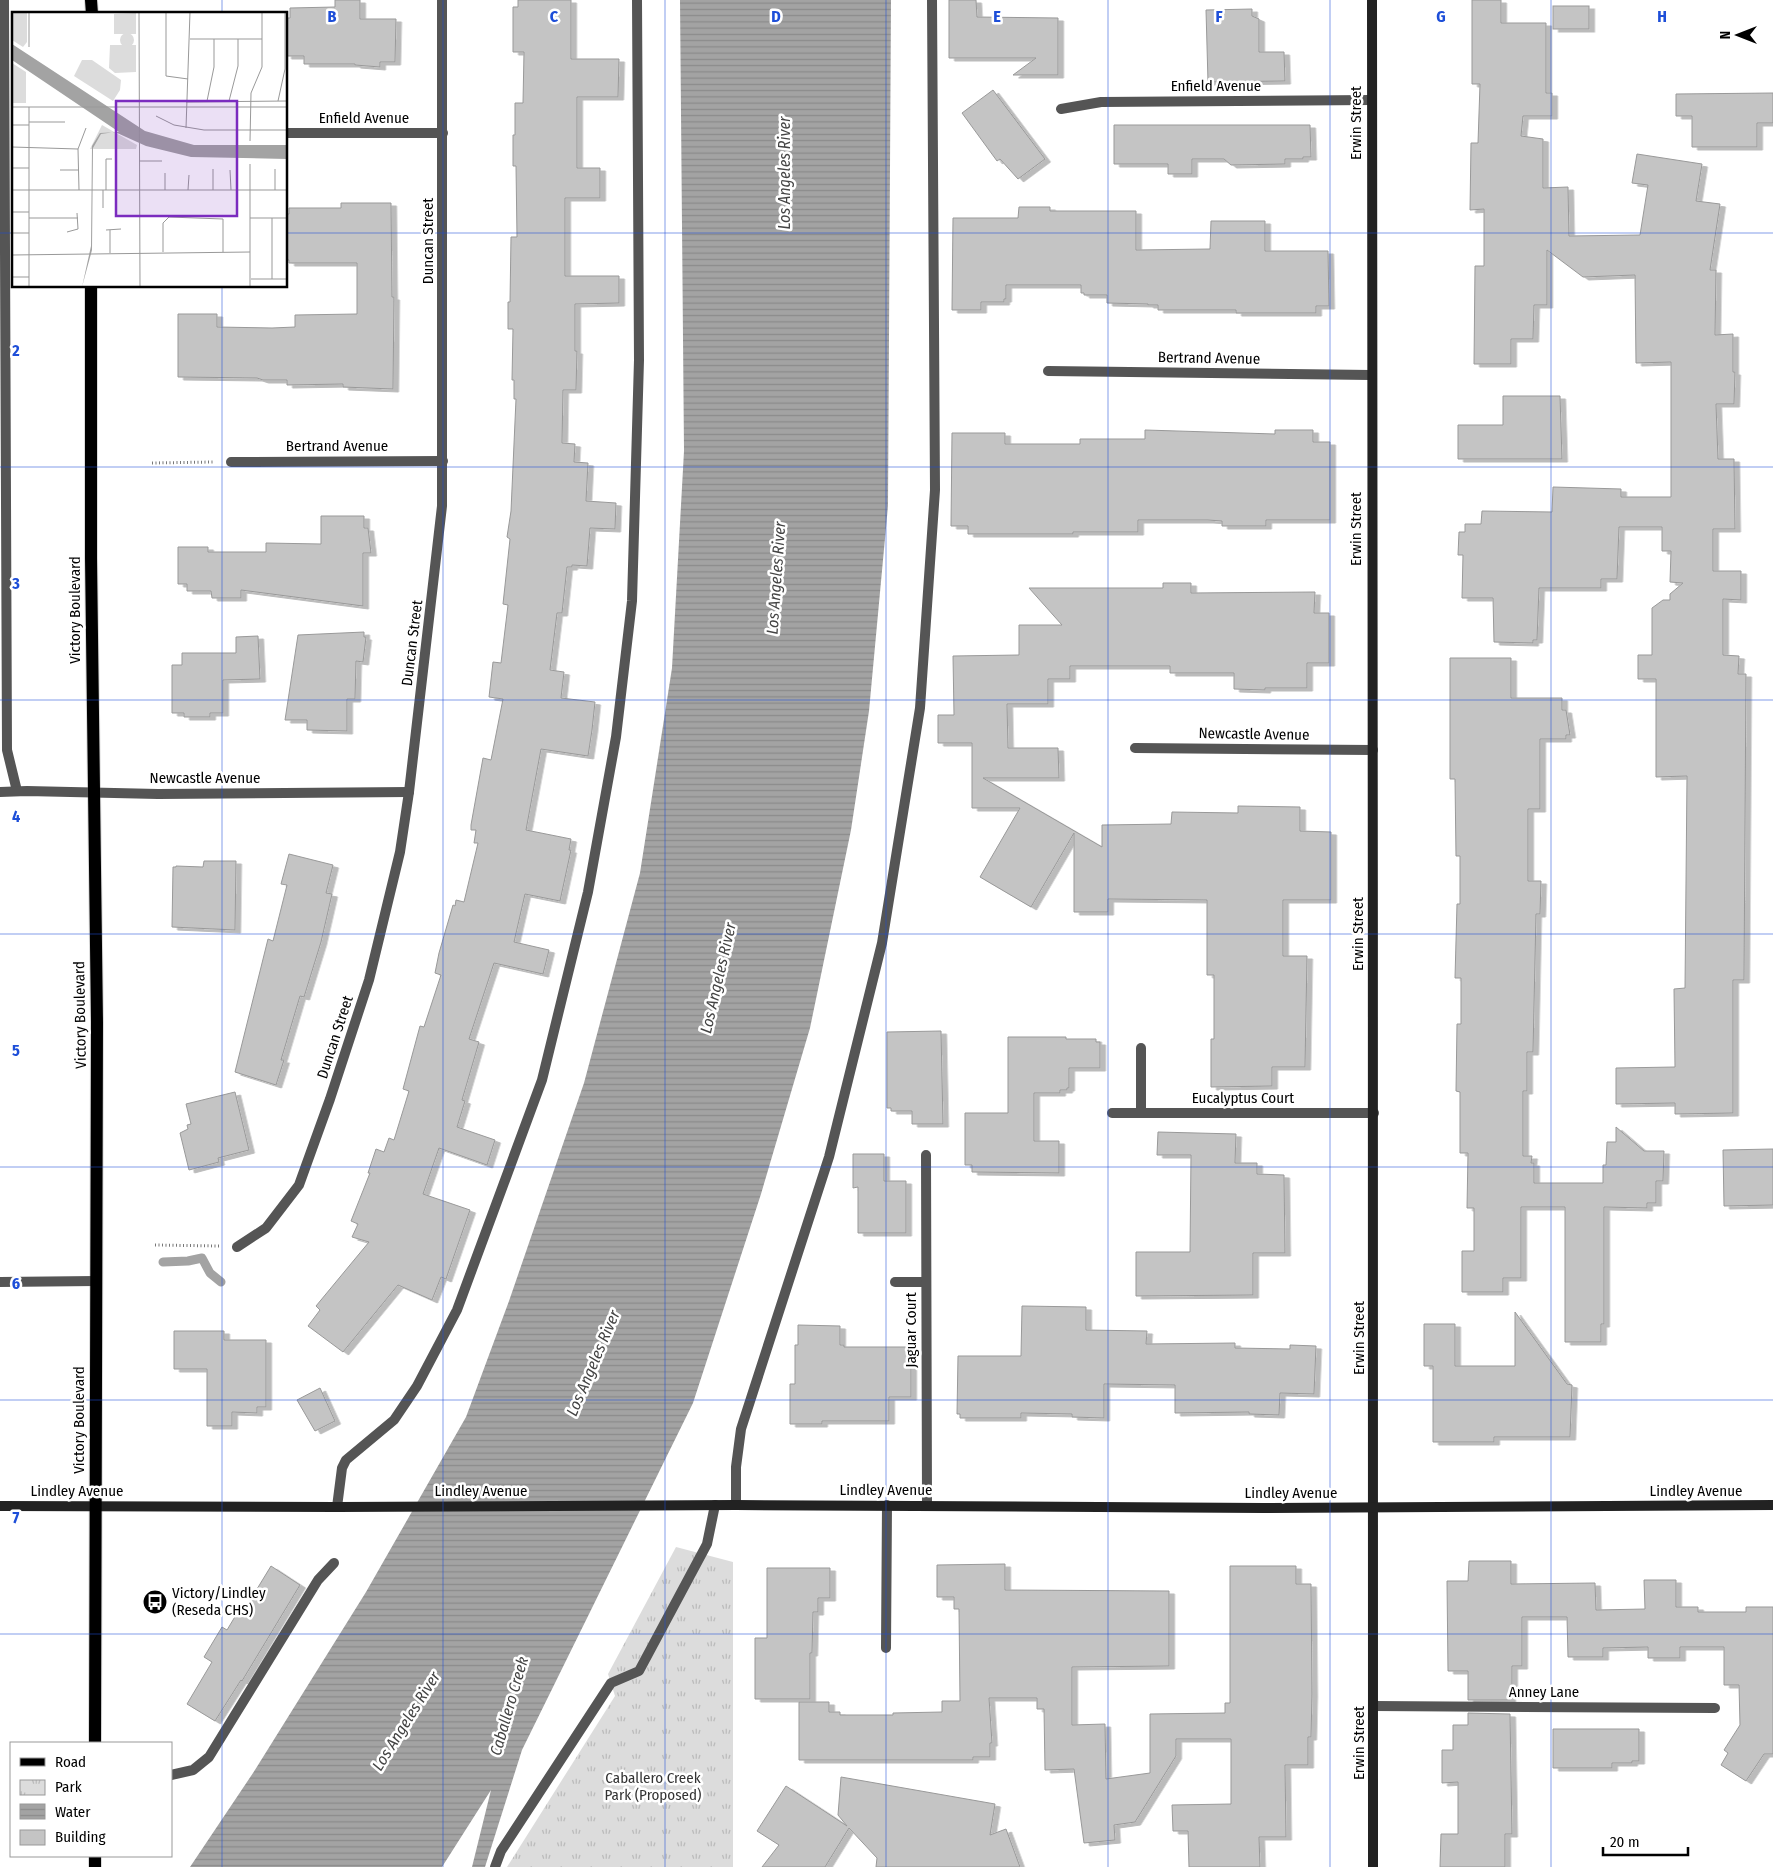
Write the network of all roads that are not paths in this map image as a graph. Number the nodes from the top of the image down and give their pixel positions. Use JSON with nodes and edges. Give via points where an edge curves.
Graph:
{"nodes":[{"id":1,"x":4,"y":0,"type":"edge"},
{"id":2,"x":442,"y":0,"type":"edge"},
{"id":3,"x":637,"y":0,"type":"edge"},
{"id":4,"x":932,"y":0,"type":"edge"},
{"id":5,"x":1372,"y":0,"type":"edge"},
{"id":6,"x":1371,"y":100,"type":"junction"},
{"id":7,"x":1061,"y":109,"type":"dead end"},
{"id":8,"x":2,"y":131,"type":"edge"},
{"id":9,"x":288,"y":132,"type":"edge"},
{"id":10,"x":443,"y":133,"type":"junction"},
{"id":11,"x":91,"y":288,"type":"edge"},
{"id":12,"x":1048,"y":371,"type":"dead end"},
{"id":13,"x":1371,"y":375,"type":"junction"},
{"id":14,"x":3,"y":460,"type":"edge"},
{"id":15,"x":443,"y":461,"type":"junction"},
{"id":16,"x":231,"y":462,"type":"road end"},
{"id":17,"x":1134,"y":748,"type":"dead end"},
{"id":18,"x":1373,"y":750,"type":"junction"},
{"id":19,"x":17,"y":791,"type":"junction"},
{"id":20,"x":0,"y":792,"type":"edge"},
{"id":21,"x":93,"y":792,"type":"junction"},
{"id":22,"x":409,"y":792,"type":"junction"},
{"id":23,"x":1141,"y":1048,"type":"dead end"},
{"id":24,"x":1112,"y":1113,"type":"dead end"},
{"id":25,"x":1141,"y":1113,"type":"junction"},
{"id":26,"x":1374,"y":1113,"type":"junction"},
{"id":27,"x":926,"y":1155,"type":"dead end"},
{"id":28,"x":237,"y":1247,"type":"road end"},
{"id":29,"x":96,"y":1281,"type":"junction"},
{"id":30,"x":0,"y":1282,"type":"edge"},
{"id":31,"x":895,"y":1282,"type":"dead end"},
{"id":32,"x":926,"y":1282,"type":"junction"},
{"id":33,"x":710,"y":1505,"type":"junction"},
{"id":34,"x":736,"y":1505,"type":"junction"},
{"id":35,"x":888,"y":1505,"type":"junction"},
{"id":36,"x":927,"y":1505,"type":"junction"},
{"id":37,"x":1773,"y":1505,"type":"edge"},
{"id":38,"x":0,"y":1506,"type":"edge"},
{"id":39,"x":96,"y":1506,"type":"junction"},
{"id":40,"x":337,"y":1507,"type":"junction"},
{"id":41,"x":1374,"y":1507,"type":"junction"},
{"id":42,"x":334,"y":1563,"type":"dead end"},
{"id":43,"x":886,"y":1648,"type":"dead end"},
{"id":44,"x":1374,"y":1706,"type":"junction"},
{"id":45,"x":1715,"y":1708,"type":"dead end"},
{"id":46,"x":95,"y":1742,"type":"edge"},
{"id":47,"x":172,"y":1775,"type":"edge"},
{"id":48,"x":495,"y":1867,"type":"edge"},
{"id":49,"x":1373,"y":1867,"type":"edge"}],
"edges":[{"from":1,"to":8,"type":"street"},
{"from":2,"to":10,"type":"street","name":"Duncan Street"},
{"from":3,"to":40,"type":"street","via":[[639,360],[632,601],[616,737],[588,892],[542,1080],[457,1310],[417,1386],[394,1420],[346,1460]]},
{"from":4,"to":34,"type":"street","via":[[935,490],[920,708],[882,943],[829,1157],[741,1428]]},
{"from":5,"to":6,"type":"street","name":"Erwin Street"},
{"from":6,"to":7,"type":"street","name":"Enfield Avenue","via":[[1101,102]]},
{"from":6,"to":13,"type":"street","name":"Erwin Street"},
{"from":8,"to":14,"type":"street"},
{"from":9,"to":10,"type":"street","name":"Enfield Avenue"},
{"from":10,"to":15,"type":"street","name":"Duncan Street"},
{"from":11,"to":21,"type":"main road","name":"Victory Boulevard"},
{"from":12,"to":13,"type":"street","name":"Bertrand Avenue"},
{"from":13,"to":18,"type":"street","name":"Erwin Street"},
{"from":14,"to":19,"type":"street","via":[[7,750]]},
{"from":15,"to":16,"type":"street","name":"Bertrand Avenue"},
{"from":15,"to":22,"type":"street","name":"Duncan Street","via":[[435,580]]},
{"from":17,"to":18,"type":"street","name":"Newcastle Avenue"},
{"from":18,"to":26,"type":"street","name":"Erwin Street"},
{"from":19,"to":20,"type":"street","name":"Newcastle Avenue"},
{"from":19,"to":21,"type":"street","name":"Newcastle Avenue"},
{"from":21,"to":22,"type":"street","name":"Newcastle Avenue"},
{"from":21,"to":29,"type":"main road","name":"Victory Boulevard","via":[[97,1022]]},
{"from":22,"to":28,"type":"street","name":"Duncan Street","via":[[400,852],[369,980],[299,1184],[266,1228]]},
{"from":23,"to":25,"type":"street"},
{"from":24,"to":25,"type":"street","name":"Eucalyptus Court"},
{"from":25,"to":26,"type":"street","name":"Eucalyptus Court"},
{"from":26,"to":41,"type":"street","name":"Erwin Street"},
{"from":27,"to":32,"type":"street","name":"Jaguar Court"},
{"from":29,"to":30,"type":"street"},
{"from":29,"to":39,"type":"main road","name":"Victory Boulevard"},
{"from":31,"to":32,"type":"street"},
{"from":32,"to":36,"type":"street","name":"Jaguar Court"},
{"from":33,"to":34,"type":"street","name":"Lindley Avenue"},
{"from":33,"to":40,"type":"street","name":"Lindley Avenue"},
{"from":33,"to":48,"type":"street","via":[[707,1544],[639,1670],[611,1684],[501,1850]]},
{"from":34,"to":35,"type":"street","name":"Lindley Avenue"},
{"from":35,"to":36,"type":"street","name":"Lindley Avenue"},
{"from":35,"to":43,"type":"street"},
{"from":36,"to":41,"type":"street","name":"Lindley Avenue"},
{"from":37,"to":41,"type":"street","name":"Lindley Avenue"},
{"from":38,"to":39,"type":"street","name":"Lindley Avenue"},
{"from":39,"to":40,"type":"street","name":"Lindley Avenue"},
{"from":39,"to":46,"type":"main road","name":"Victory Boulevard"},
{"from":41,"to":44,"type":"street","name":"Erwin Street"},
{"from":42,"to":47,"type":"street","via":[[318,1580],[209,1757],[193,1770]]},
{"from":44,"to":45,"type":"street","name":"Anney Lane"},
{"from":44,"to":49,"type":"street","name":"Erwin Street"}]}
